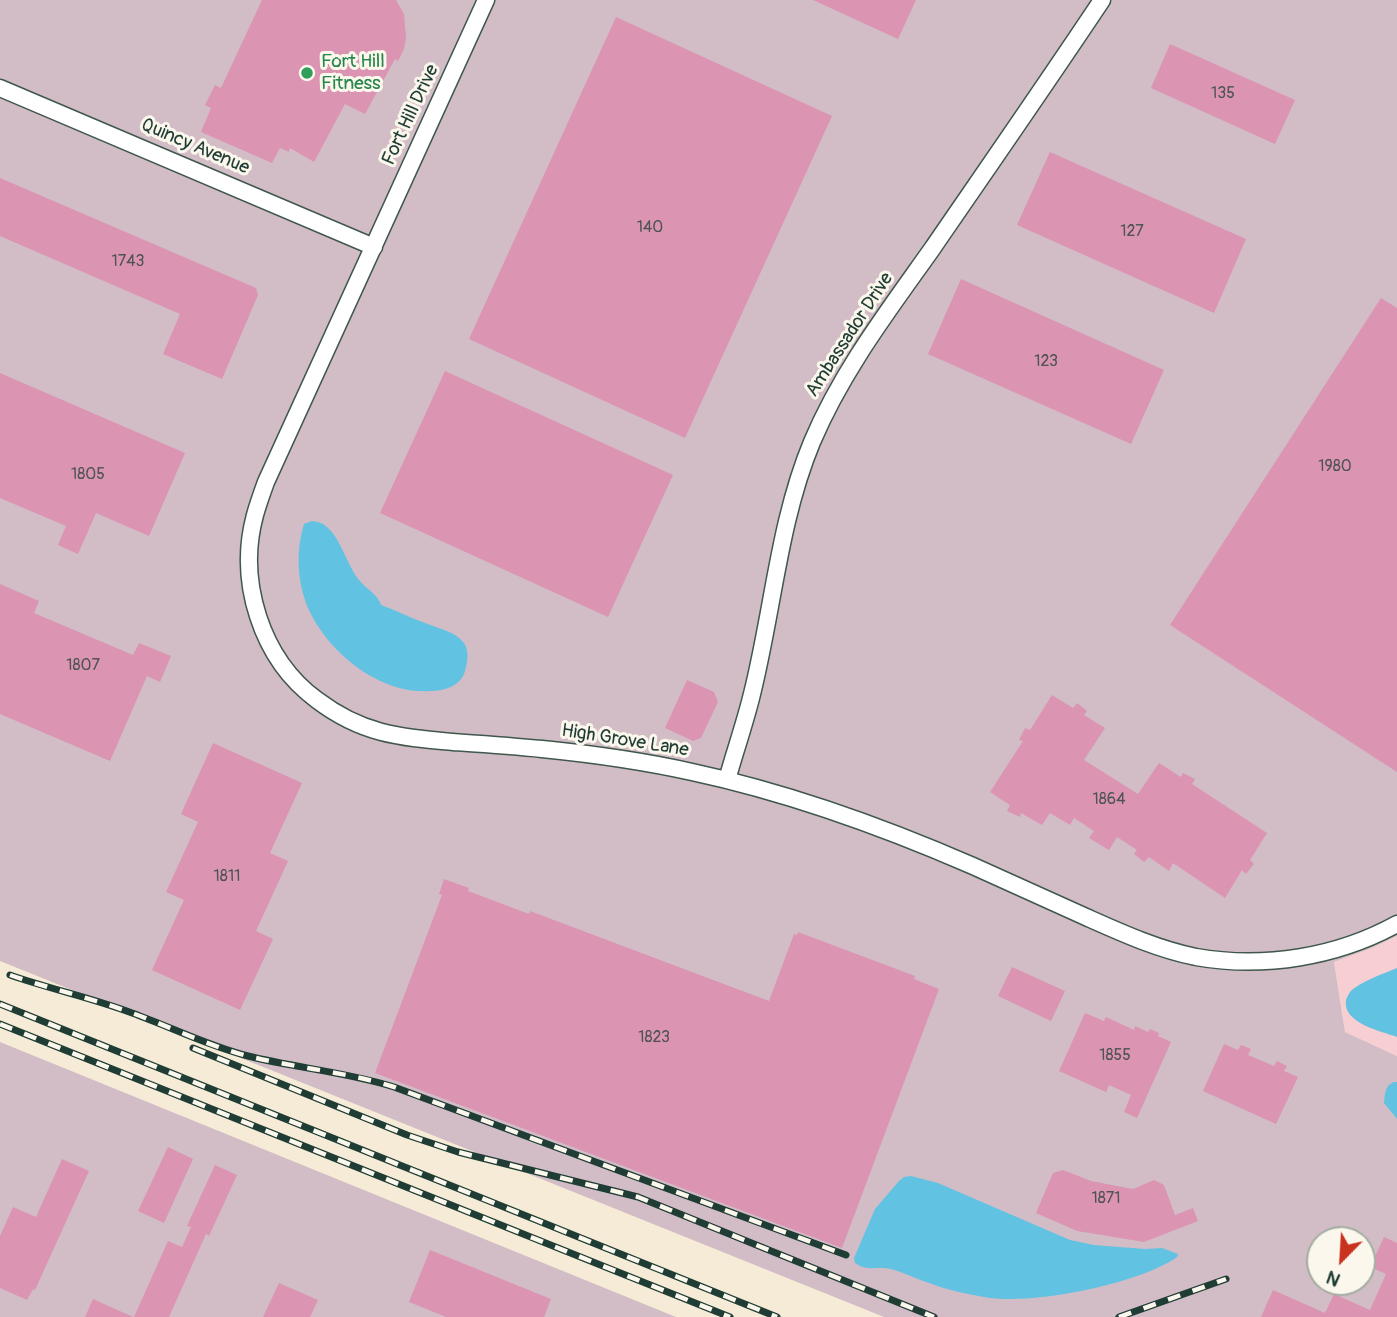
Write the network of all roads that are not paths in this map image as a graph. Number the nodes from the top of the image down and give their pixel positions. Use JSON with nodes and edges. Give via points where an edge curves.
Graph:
{"nodes":[{"id":1,"x":486,"y":0,"type":"edge"},
{"id":2,"x":1102,"y":0,"type":"edge"},
{"id":3,"x":0,"y":88,"type":"edge"},
{"id":4,"x":374,"y":247,"type":"junction"},
{"id":5,"x":727,"y":780,"type":"junction"},
{"id":6,"x":1397,"y":924,"type":"edge"}],
"edges":[{"from":1,"to":4,"type":"street","name":"Fort Hill Drive"},
{"from":2,"to":5,"type":"street","name":"Ambassador Drive","via":[[862,348],[830,402],[795,492],[752,694]]},
{"from":3,"to":4,"type":"street","name":"Quincy Avenue"},
{"from":4,"to":5,"type":"street","name":"High Grove Lane","via":[[254,517],[249,558],[253,601],[281,663],[313,698],[337,715],[393,736],[617,758]]},
{"from":5,"to":6,"type":"street","name":"High Grove Lane","via":[[868,822],[1170,951],[1234,961],[1299,957],[1344,947]]}]}
